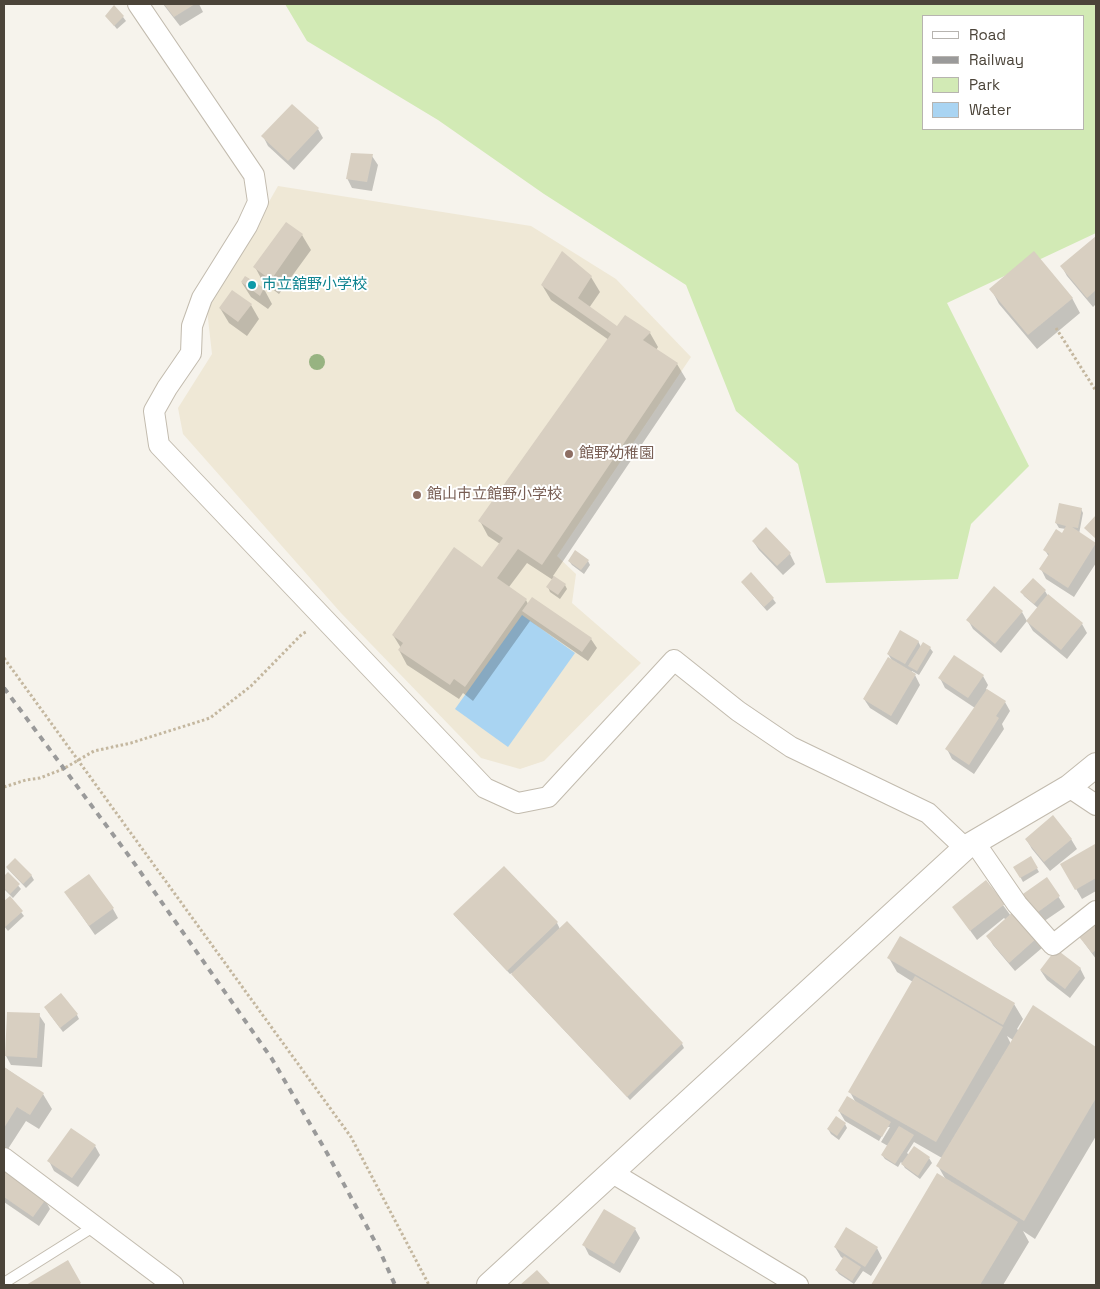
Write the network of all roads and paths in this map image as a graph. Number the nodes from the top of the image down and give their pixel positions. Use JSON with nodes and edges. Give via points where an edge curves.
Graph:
{"nodes":[{"id":1,"x":138,"y":4,"type":"edge"},
{"id":2,"x":1056,"y":328,"type":"dead end"},
{"id":3,"x":1096,"y":391,"type":"edge"},
{"id":4,"x":327,"y":622,"type":"junction"},
{"id":5,"x":4,"y":658,"type":"edge"},
{"id":6,"x":77,"y":761,"type":"junction"},
{"id":7,"x":1096,"y":765,"type":"edge"},
{"id":8,"x":4,"y":787,"type":"edge"},
{"id":9,"x":1069,"y":787,"type":"junction"},
{"id":10,"x":1096,"y":805,"type":"edge"},
{"id":11,"x":970,"y":846,"type":"junction"},
{"id":12,"x":1096,"y":912,"type":"edge"},
{"id":13,"x":4,"y":1158,"type":"edge"},
{"id":14,"x":612,"y":1172,"type":"junction"},
{"id":15,"x":93,"y":1226,"type":"junction"},
{"id":16,"x":4,"y":1283,"type":"edge"},
{"id":17,"x":173,"y":1285,"type":"edge"},
{"id":18,"x":429,"y":1285,"type":"edge"},
{"id":19,"x":489,"y":1285,"type":"edge"},
{"id":20,"x":798,"y":1285,"type":"edge"}],
"edges":[{"from":1,"to":4,"type":"street","via":[[254,175],[258,202],[247,226],[202,298],[192,326],[191,353],[154,411],[159,445]]},
{"from":2,"to":3,"type":"path"},
{"from":4,"to":6,"type":"path","via":[[302,634],[251,686],[210,718],[94,751]]},
{"from":4,"to":11,"type":"street","via":[[485,788],[518,803],[548,797],[674,660],[738,711],[791,747],[928,813]]},
{"from":5,"to":6,"type":"path"},
{"from":6,"to":8,"type":"path","via":[[40,778]]},
{"from":6,"to":18,"type":"path","via":[[351,1137]]},
{"from":7,"to":9,"type":"street"},
{"from":9,"to":10,"type":"street"},
{"from":9,"to":11,"type":"street"},
{"from":11,"to":12,"type":"street","via":[[1053,945]]},
{"from":11,"to":14,"type":"street"},
{"from":13,"to":15,"type":"street"},
{"from":14,"to":19,"type":"street"},
{"from":14,"to":20,"type":"street"},
{"from":15,"to":16,"type":"lane"},
{"from":15,"to":17,"type":"street"}]}
